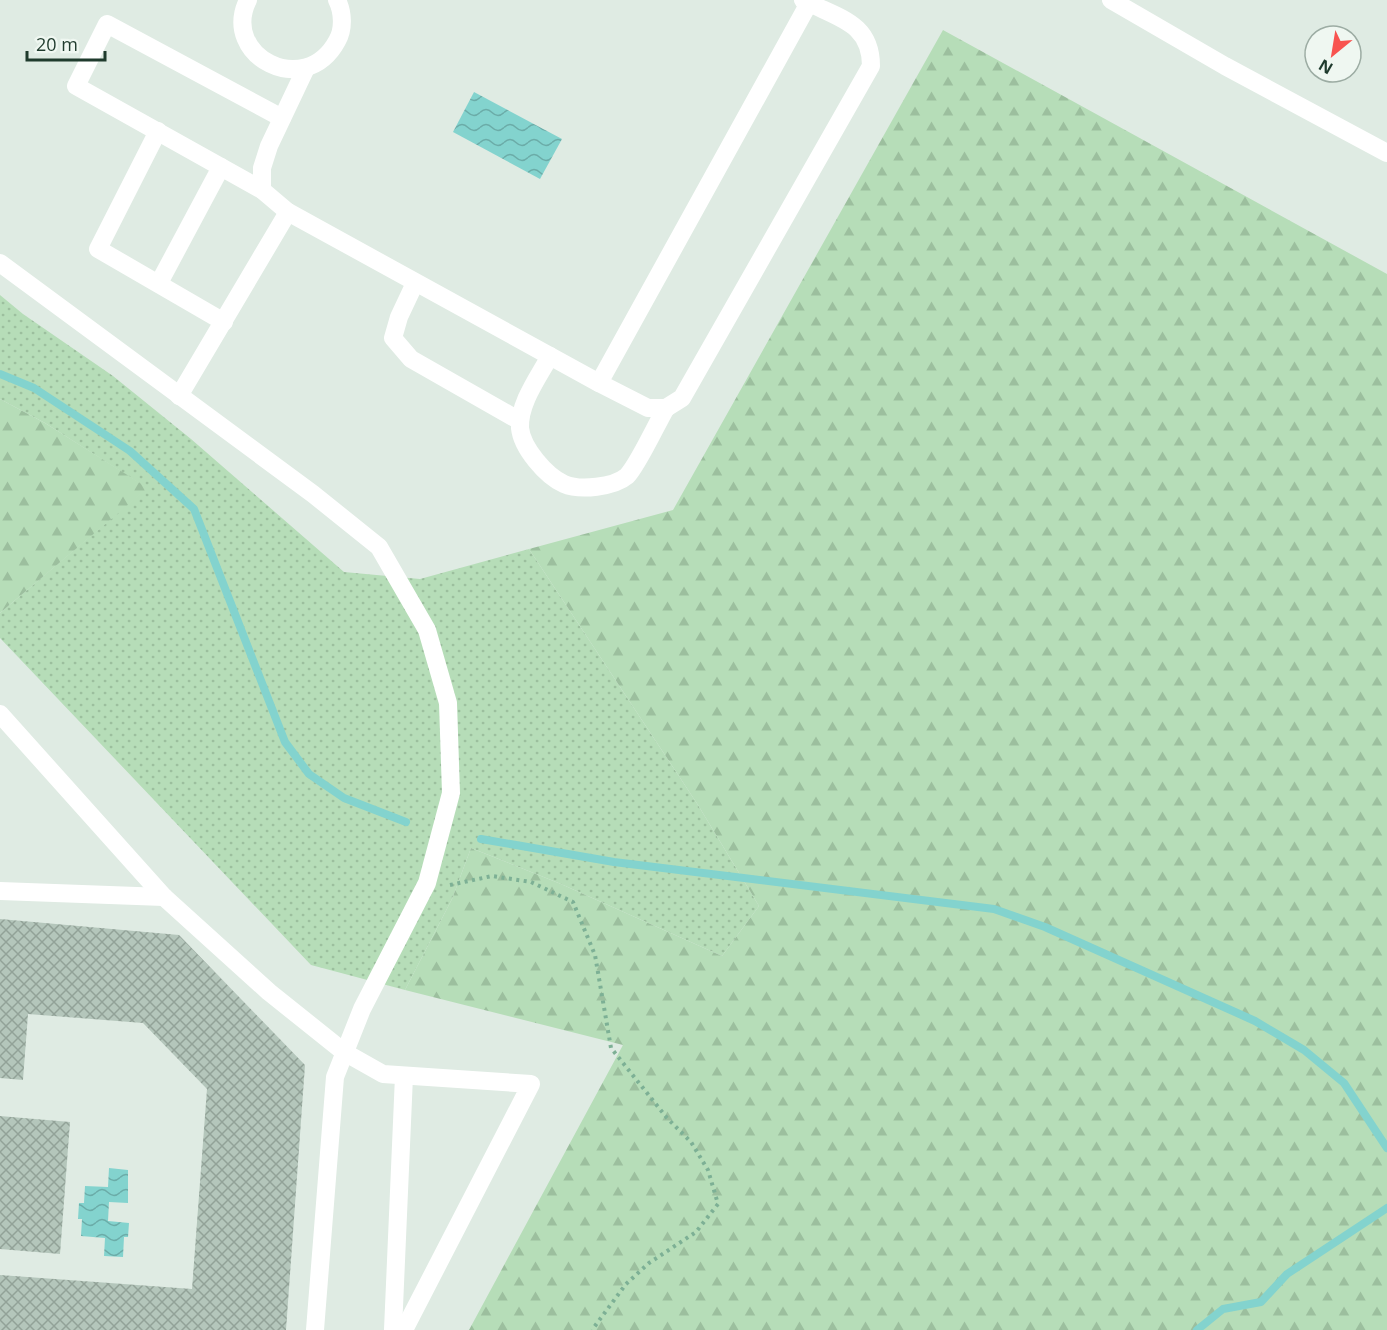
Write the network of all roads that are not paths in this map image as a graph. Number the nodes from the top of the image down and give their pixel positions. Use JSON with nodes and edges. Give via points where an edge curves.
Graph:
{"nodes":[{"id":1,"x":337,"y":0,"type":"edge"},
{"id":2,"x":1111,"y":0,"type":"edge"},
{"id":3,"x":244,"y":1,"type":"edge"},
{"id":4,"x":806,"y":2,"type":"edge"},
{"id":5,"x":306,"y":68,"type":"junction"},
{"id":6,"x":282,"y":118,"type":"junction"},
{"id":7,"x":158,"y":131,"type":"junction"},
{"id":8,"x":1387,"y":153,"type":"edge"},
{"id":9,"x":221,"y":167,"type":"junction"},
{"id":10,"x":262,"y":190,"type":"junction"},
{"id":11,"x":288,"y":212,"type":"junction"},
{"id":12,"x":0,"y":263,"type":"edge"},
{"id":13,"x":159,"y":283,"type":"junction"},
{"id":14,"x":415,"y":283,"type":"junction"},
{"id":15,"x":224,"y":322,"type":"junction"},
{"id":16,"x":550,"y":356,"type":"junction"},
{"id":17,"x":599,"y":383,"type":"junction"},
{"id":18,"x":179,"y":396,"type":"junction"},
{"id":19,"x":666,"y":408,"type":"junction"},
{"id":20,"x":520,"y":421,"type":"junction"},
{"id":21,"x":0,"y":714,"type":"edge"},
{"id":22,"x":0,"y":891,"type":"edge"},
{"id":23,"x":164,"y":897,"type":"junction"},
{"id":24,"x":344,"y":1052,"type":"junction"},
{"id":25,"x":404,"y":1076,"type":"junction"},
{"id":26,"x":315,"y":1330,"type":"edge"},
{"id":27,"x":393,"y":1330,"type":"edge"},
{"id":28,"x":404,"y":1330,"type":"edge"}],
"edges":[{"from":1,"to":5,"type":"street","via":[[342,20],[339,37],[320,62]]},
{"from":2,"to":8,"type":"street"},
{"from":3,"to":5,"type":"street","via":[[244,34],[256,54],[275,67]]},
{"from":4,"to":17,"type":"street"},
{"from":4,"to":19,"type":"street","via":[[864,34],[871,50],[871,66],[682,399]]},
{"from":5,"to":6,"type":"street"},
{"from":6,"to":7,"type":"street","via":[[107,24],[76,86]]},
{"from":6,"to":10,"type":"street","via":[[262,168]]},
{"from":7,"to":9,"type":"street"},
{"from":7,"to":13,"type":"street","via":[[98,249]]},
{"from":9,"to":10,"type":"street"},
{"from":9,"to":13,"type":"street"},
{"from":10,"to":11,"type":"street"},
{"from":11,"to":14,"type":"street"},
{"from":11,"to":15,"type":"street"},
{"from":12,"to":18,"type":"street"},
{"from":13,"to":15,"type":"street"},
{"from":14,"to":16,"type":"street"},
{"from":14,"to":20,"type":"street","via":[[393,338],[399,348],[411,359]]},
{"from":15,"to":18,"type":"street"},
{"from":16,"to":17,"type":"street"},
{"from":16,"to":20,"type":"street","via":[[521,411]]},
{"from":17,"to":19,"type":"street","via":[[648,408]]},
{"from":18,"to":24,"type":"street","via":[[378,547],[428,630],[448,703],[451,793],[427,883]]},
{"from":19,"to":20,"type":"street","via":[[627,475],[612,483],[589,487],[565,485],[546,471],[530,450]]},
{"from":21,"to":23,"type":"street"},
{"from":22,"to":23,"type":"street"},
{"from":23,"to":24,"type":"street","via":[[269,992]]},
{"from":24,"to":25,"type":"street","via":[[383,1074]]},
{"from":24,"to":26,"type":"street","via":[[335,1077]]},
{"from":25,"to":27,"type":"street"},
{"from":25,"to":28,"type":"street","via":[[531,1084]]}]}
